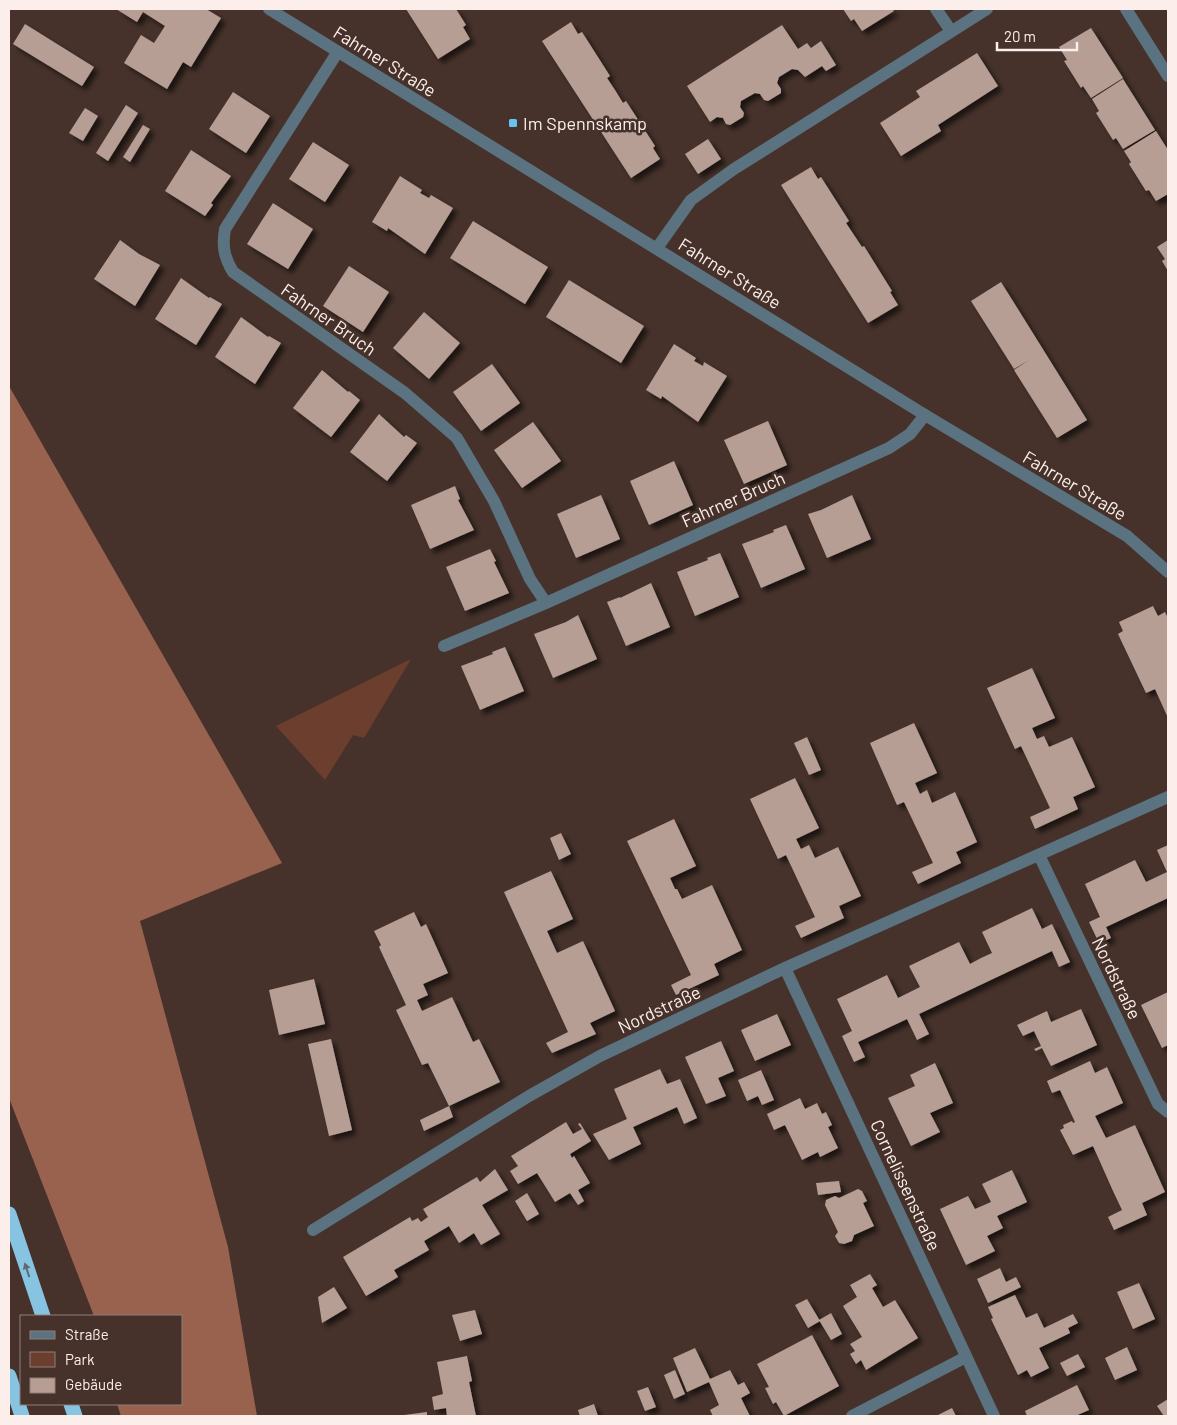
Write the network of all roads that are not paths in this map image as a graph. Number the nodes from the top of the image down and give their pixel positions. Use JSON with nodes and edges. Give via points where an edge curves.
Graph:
{"nodes":[{"id":1,"x":269,"y":9,"type":"edge"},
{"id":2,"x":936,"y":9,"type":"edge"},
{"id":3,"x":987,"y":9,"type":"edge"},
{"id":4,"x":1126,"y":9,"type":"edge"},
{"id":5,"x":951,"y":31,"type":"junction"},
{"id":6,"x":337,"y":53,"type":"junction"},
{"id":7,"x":1168,"y":76,"type":"edge"},
{"id":8,"x":658,"y":248,"type":"junction"},
{"id":9,"x":925,"y":415,"type":"junction"},
{"id":10,"x":1168,"y":572,"type":"edge"},
{"id":11,"x":546,"y":603,"type":"junction"},
{"id":12,"x":444,"y":646,"type":"dead end"},
{"id":13,"x":1168,"y":797,"type":"edge"},
{"id":14,"x":1039,"y":855,"type":"junction"},
{"id":15,"x":785,"y":968,"type":"junction"},
{"id":16,"x":1168,"y":1112,"type":"edge"},
{"id":17,"x":9,"y":1214,"type":"edge"},
{"id":18,"x":313,"y":1230,"type":"dead end"},
{"id":19,"x":42,"y":1315,"type":"edge"},
{"id":20,"x":966,"y":1358,"type":"junction"},
{"id":21,"x":9,"y":1376,"type":"edge"},
{"id":22,"x":22,"y":1416,"type":"edge"},
{"id":23,"x":852,"y":1416,"type":"edge"},
{"id":24,"x":994,"y":1416,"type":"edge"}],
"edges":[{"from":1,"to":6,"type":"street","name":"Fahrner Straße"},
{"from":2,"to":5,"type":"street"},
{"from":3,"to":5,"type":"street"},
{"from":4,"to":7,"type":"street"},
{"from":5,"to":8,"type":"street","via":[[734,169],[691,200]]},
{"from":6,"to":8,"type":"street","name":"Fahrner Straße"},
{"from":6,"to":11,"type":"street","name":"Fahrner Bruch","via":[[225,229],[222,245],[226,259],[233,272],[405,393],[457,438],[494,501],[530,579]]},
{"from":8,"to":9,"type":"street","name":"Fahrner Straße"},
{"from":9,"to":10,"type":"street","name":"Fahrner Straße","via":[[1127,536]]},
{"from":9,"to":11,"type":"street","name":"Fahrner Bruch","via":[[910,434],[889,448]]},
{"from":11,"to":12,"type":"street","name":"Fahrner Bruch"},
{"from":13,"to":14,"type":"street","name":"Nordstraße"},
{"from":14,"to":15,"type":"street","name":"Nordstraße"},
{"from":14,"to":16,"type":"street","name":"Nordstraße","via":[[1158,1104]]},
{"from":15,"to":18,"type":"street","name":"Nordstraße","via":[[600,1056],[529,1096]]},
{"from":15,"to":20,"type":"street","name":"Cornelissenstraße"},
{"from":19,"to":17,"type":"highway","one_way":true},
{"from":20,"to":23,"type":"street"},
{"from":20,"to":24,"type":"street","name":"Cornelissenstraße"},
{"from":21,"to":22,"type":"highway"}]}
